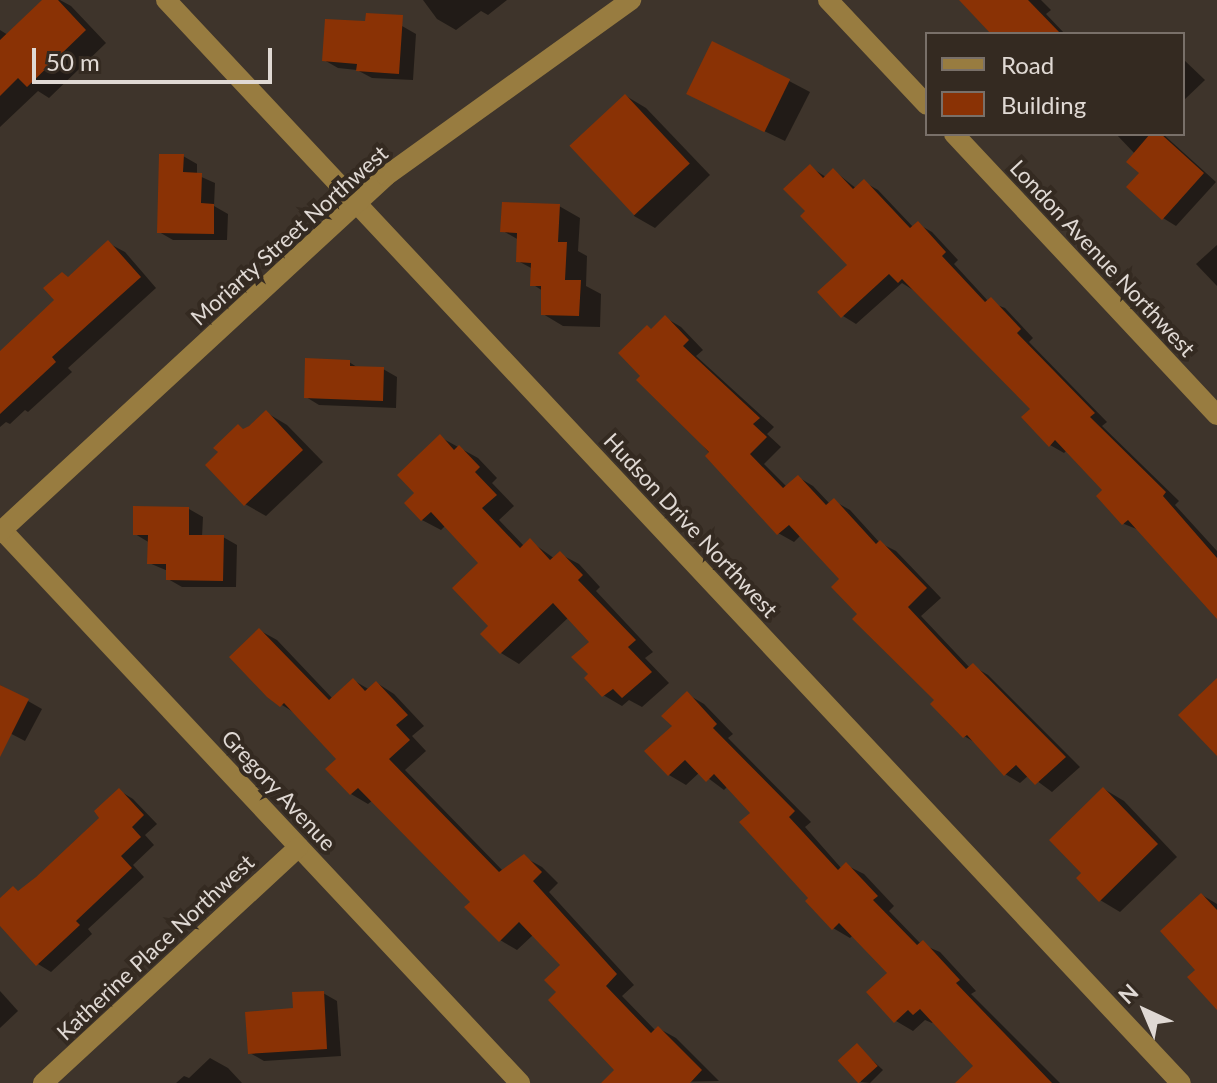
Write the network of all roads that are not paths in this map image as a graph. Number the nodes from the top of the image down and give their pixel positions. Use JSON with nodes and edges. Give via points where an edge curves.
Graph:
{"nodes":[{"id":1,"x":166,"y":0,"type":"edge"},
{"id":2,"x":631,"y":0,"type":"edge"},
{"id":3,"x":828,"y":0,"type":"edge"},
{"id":4,"x":925,"y":103,"type":"edge"},
{"id":5,"x":956,"y":136,"type":"edge"},
{"id":6,"x":357,"y":203,"type":"junction"},
{"id":7,"x":1217,"y":415,"type":"edge"},
{"id":8,"x":1,"y":531,"type":"edge"},
{"id":9,"x":299,"y":847,"type":"junction"},
{"id":10,"x":43,"y":1083,"type":"edge"},
{"id":11,"x":520,"y":1083,"type":"edge"},
{"id":12,"x":1181,"y":1083,"type":"edge"}],
"edges":[{"from":1,"to":6,"type":"street","name":"Hudson Drive Northwest"},
{"from":2,"to":6,"type":"street","name":"Moriarty Street Northwest","via":[[386,176]]},
{"from":3,"to":4,"type":"street"},
{"from":5,"to":7,"type":"street","name":"London Avenue Northwest"},
{"from":6,"to":8,"type":"street","name":"Moriarty Street Northwest"},
{"from":6,"to":12,"type":"street","name":"Hudson Drive Northwest"},
{"from":8,"to":9,"type":"street","name":"Gregory Avenue"},
{"from":9,"to":10,"type":"street","name":"Katherine Place Northwest"},
{"from":9,"to":11,"type":"street","name":"Gregory Avenue"}]}
